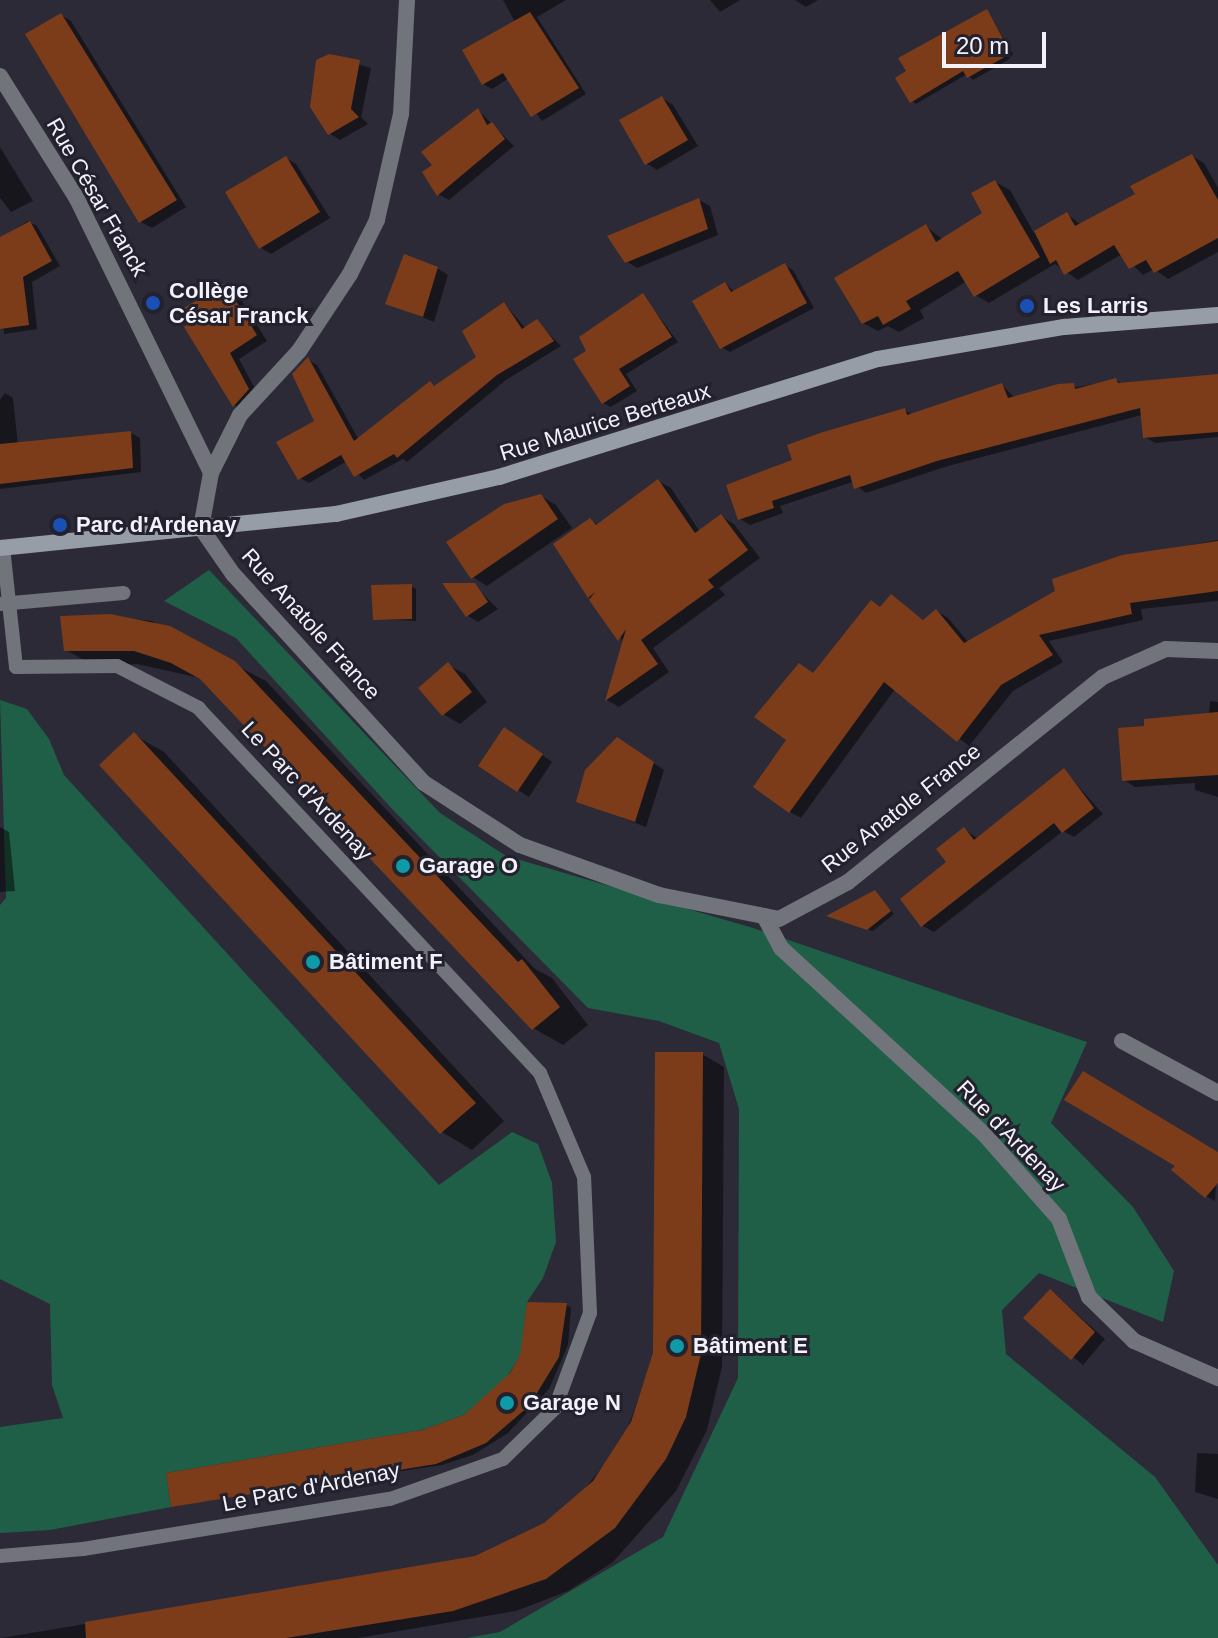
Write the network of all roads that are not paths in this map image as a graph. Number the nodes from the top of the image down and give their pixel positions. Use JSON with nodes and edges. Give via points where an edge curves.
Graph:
{"nodes":[{"id":1,"x":407,"y":0,"type":"edge"},
{"id":2,"x":0,"y":76,"type":"edge"},
{"id":3,"x":1218,"y":315,"type":"edge"},
{"id":4,"x":211,"y":473,"type":"junction"},
{"id":5,"x":201,"y":528,"type":"junction"},
{"id":6,"x":2,"y":548,"type":"edge"},
{"id":7,"x":124,"y":593,"type":"dead end"},
{"id":8,"x":5,"y":604,"type":"edge"},
{"id":9,"x":1218,"y":651,"type":"edge"},
{"id":10,"x":764,"y":916,"type":"junction"},
{"id":11,"x":1122,"y":1041,"type":"dead end"},
{"id":12,"x":1218,"y":1093,"type":"edge"},
{"id":13,"x":1218,"y":1378,"type":"edge"},
{"id":14,"x":0,"y":1556,"type":"edge"}],
"edges":[{"from":1,"to":4,"type":"street","via":[[401,114],[377,220],[350,274],[299,351],[240,415]]},
{"from":2,"to":4,"type":"street","name":"Rue César Franck","via":[[76,197]]},
{"from":3,"to":5,"type":"main road","name":"Rue Maurice Berteaux","via":[[1064,327],[878,359],[499,477],[336,514]]},
{"from":4,"to":5,"type":"street"},
{"from":5,"to":6,"type":"main road","name":"Rue Maurice Berteaux"},
{"from":5,"to":10,"type":"street","name":"Rue Anatole France","via":[[233,574],[424,783],[520,845],[659,895]]},
{"from":6,"to":8,"type":"lane"},
{"from":7,"to":8,"type":"lane"},
{"from":8,"to":14,"type":"lane","name":"Le Parc d'Ardenay","via":[[16,667],[117,666],[199,708],[540,1073],[584,1177],[590,1313],[555,1408],[503,1459],[390,1499],[83,1549]]},
{"from":9,"to":10,"type":"street","name":"Rue Anatole France","via":[[1166,649],[1103,677],[848,882],[779,919]]},
{"from":10,"to":13,"type":"street","name":"Rue d'Ardenay","via":[[781,948],[985,1135],[1059,1219],[1089,1297],[1134,1341]]},
{"from":11,"to":12,"type":"street"}]}
